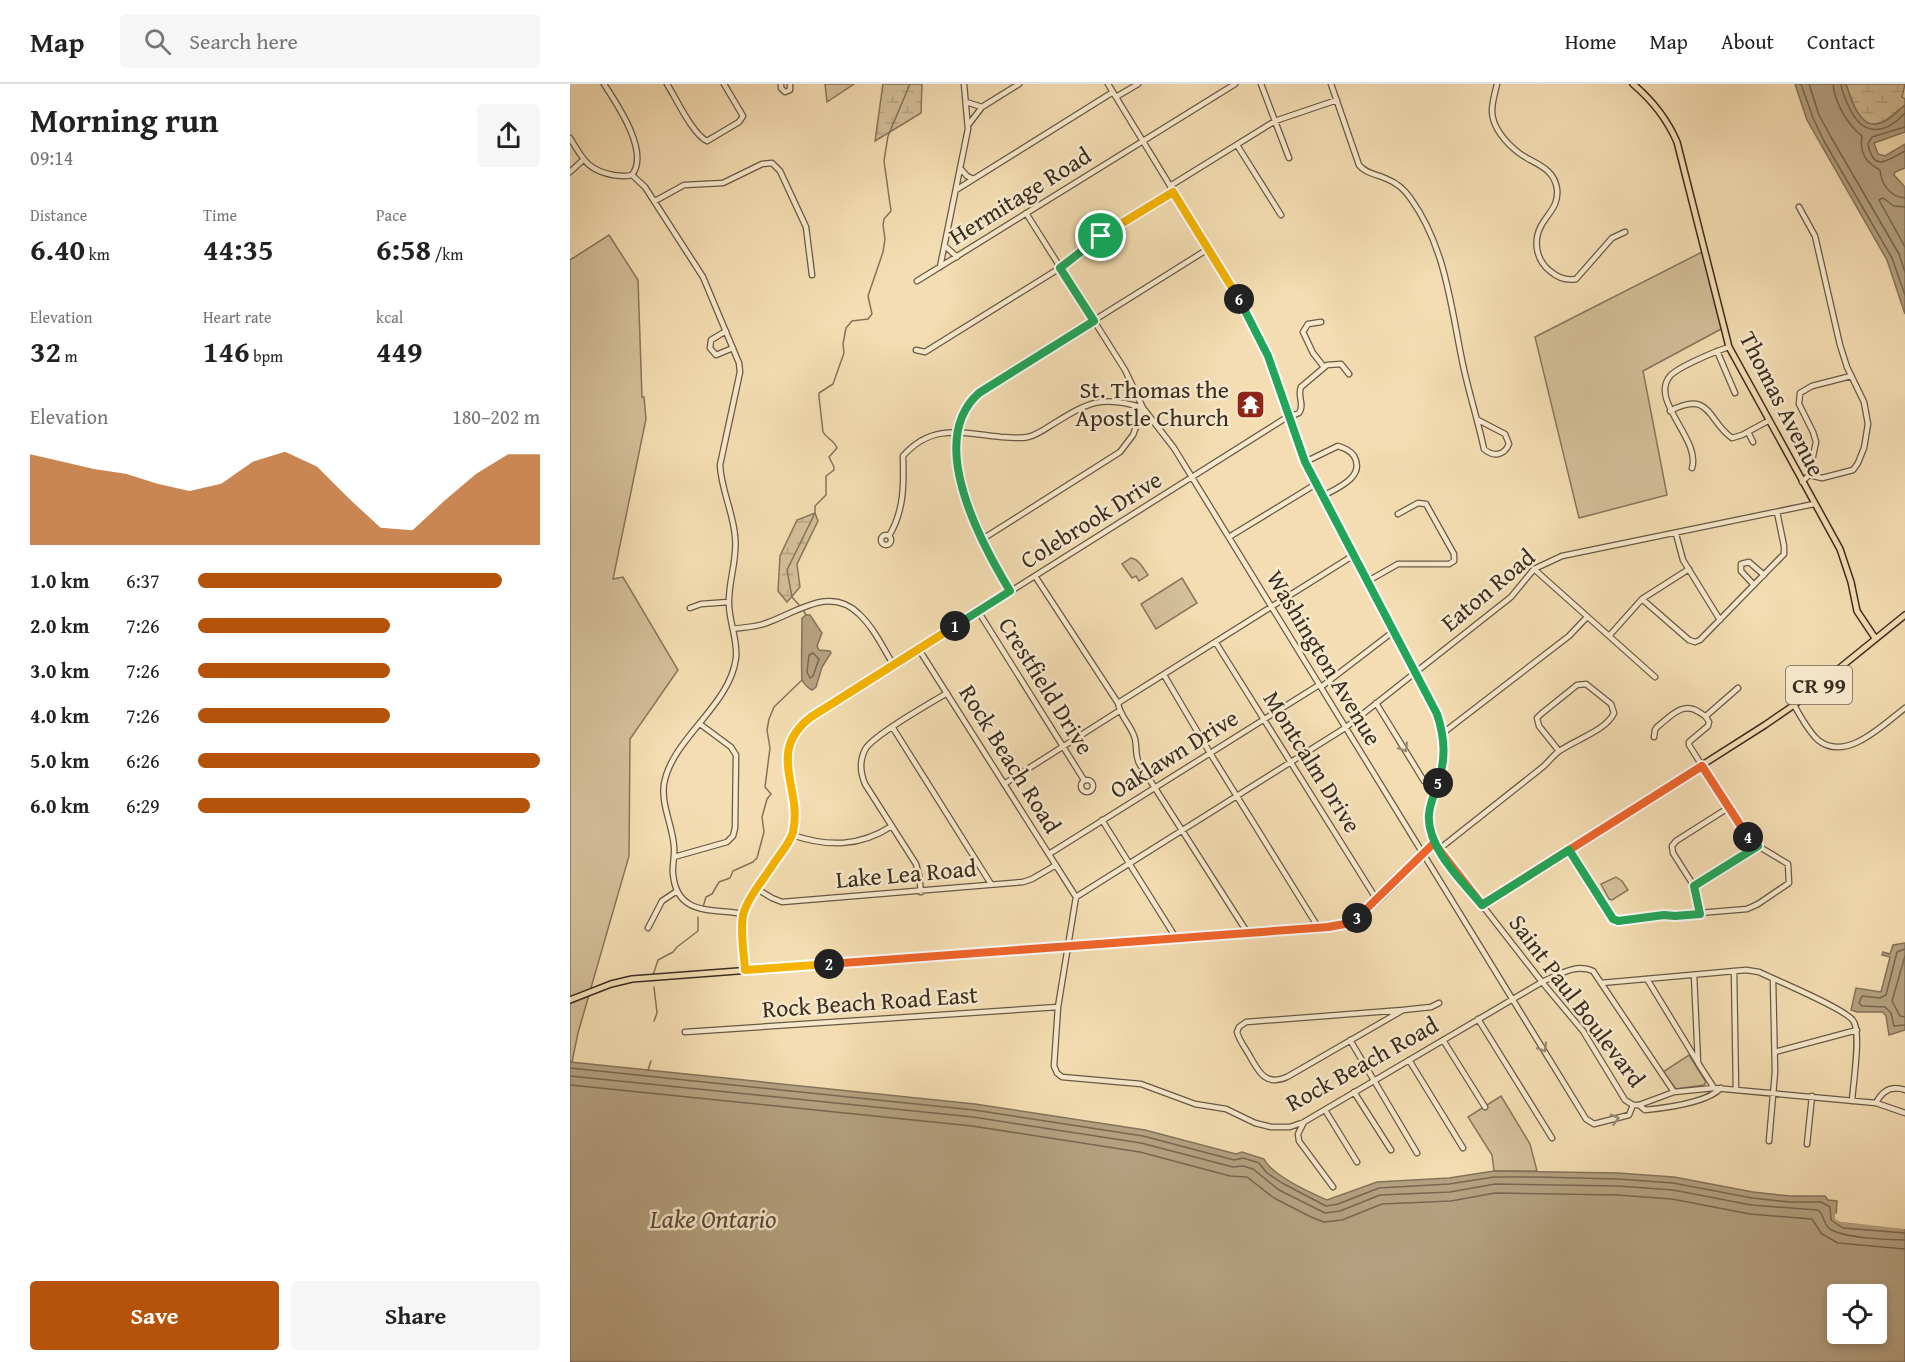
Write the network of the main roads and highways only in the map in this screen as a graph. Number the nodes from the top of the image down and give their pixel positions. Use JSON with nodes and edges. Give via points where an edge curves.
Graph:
{"nodes":[{"id":1,"x":1633,"y":84,"type":"edge"},
{"id":2,"x":1904,"y":615,"type":"edge"},
{"id":3,"x":1875,"y":638,"type":"junction"},
{"id":4,"x":570,"y":1000,"type":"edge"}],
"edges":[{"from":1,"to":3,"type":"main road","name":"Thomas Avenue","via":[[1660,112],[1677,142],[1729,347],[1845,562],[1857,611]]},
{"from":2,"to":3,"type":"main road"},
{"from":3,"to":4,"type":"main road","name":"Saint Paul Boulevard","number":"CR 99","via":[[1794,705],[1482,905],[1434,843],[1377,900],[1351,922],[1337,926],[632,979]]}]}
